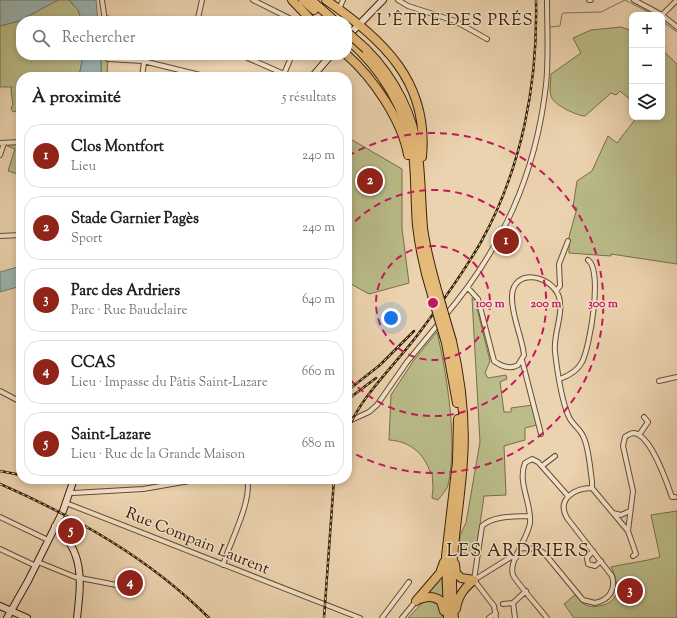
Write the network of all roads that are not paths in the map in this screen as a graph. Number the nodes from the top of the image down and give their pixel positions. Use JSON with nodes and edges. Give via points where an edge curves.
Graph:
{"nodes":[{"id":1,"x":102,"y":0,"type":"edge"},
{"id":2,"x":202,"y":0,"type":"edge"},
{"id":3,"x":253,"y":0,"type":"edge"},
{"id":4,"x":292,"y":0,"type":"edge"},
{"id":5,"x":303,"y":0,"type":"edge"},
{"id":6,"x":311,"y":0,"type":"edge"},
{"id":7,"x":326,"y":0,"type":"edge"},
{"id":8,"x":343,"y":0,"type":"edge"},
{"id":9,"x":383,"y":0,"type":"edge"},
{"id":10,"x":398,"y":0,"type":"edge"},
{"id":11,"x":547,"y":0,"type":"edge"},
{"id":12,"x":634,"y":0,"type":"edge"},
{"id":13,"x":677,"y":0,"type":"edge"},
{"id":14,"x":339,"y":9,"type":"junction"},
{"id":15,"x":656,"y":12,"type":"edge"},
{"id":16,"x":665,"y":12,"type":"edge"},
{"id":17,"x":105,"y":16,"type":"edge"},
{"id":18,"x":198,"y":16,"type":"edge"},
{"id":19,"x":285,"y":16,"type":"edge"},
{"id":20,"x":307,"y":16,"type":"edge"},
{"id":21,"x":321,"y":16,"type":"edge"},
{"id":22,"x":329,"y":16,"type":"edge"},
{"id":23,"x":347,"y":16,"type":"edge"},
{"id":24,"x":665,"y":17,"type":"edge"},
{"id":25,"x":352,"y":20,"type":"edge"},
{"id":26,"x":358,"y":25,"type":"junction"},
{"id":27,"x":677,"y":27,"type":"edge"},
{"id":28,"x":352,"y":32,"type":"edge"},
{"id":29,"x":352,"y":38,"type":"edge"},
{"id":30,"x":487,"y":39,"type":"dead end"},
{"id":31,"x":352,"y":42,"type":"edge"},
{"id":32,"x":364,"y":51,"type":"junction"},
{"id":33,"x":135,"y":60,"type":"edge"},
{"id":34,"x":252,"y":60,"type":"edge"},
{"id":35,"x":290,"y":60,"type":"edge"},
{"id":36,"x":327,"y":60,"type":"edge"},
{"id":37,"x":352,"y":60,"type":"edge"},
{"id":38,"x":144,"y":61,"type":"junction"},
{"id":39,"x":143,"y":72,"type":"edge"},
{"id":40,"x":188,"y":72,"type":"edge"},
{"id":41,"x":279,"y":72,"type":"edge"},
{"id":42,"x":285,"y":72,"type":"edge"},
{"id":43,"x":316,"y":72,"type":"edge"},
{"id":44,"x":16,"y":142,"type":"edge"},
{"id":45,"x":2,"y":143,"type":"edge"},
{"id":46,"x":0,"y":156,"type":"edge"},
{"id":47,"x":420,"y":178,"type":"junction"},
{"id":48,"x":415,"y":194,"type":"junction"},
{"id":49,"x":16,"y":235,"type":"edge"},
{"id":50,"x":0,"y":236,"type":"edge"},
{"id":51,"x":568,"y":241,"type":"dead end"},
{"id":52,"x":588,"y":260,"type":"dead end"},
{"id":53,"x":468,"y":288,"type":"junction"},
{"id":54,"x":556,"y":290,"type":"junction"},
{"id":55,"x":435,"y":294,"type":"junction"},
{"id":56,"x":449,"y":342,"type":"junction"},
{"id":57,"x":522,"y":360,"type":"junction"},
{"id":58,"x":677,"y":377,"type":"edge"},
{"id":59,"x":560,"y":379,"type":"junction"},
{"id":60,"x":659,"y":382,"type":"dead end"},
{"id":61,"x":0,"y":391,"type":"edge"},
{"id":62,"x":16,"y":399,"type":"edge"},
{"id":63,"x":644,"y":417,"type":"dead end"},
{"id":64,"x":352,"y":420,"type":"edge"},
{"id":65,"x":541,"y":434,"type":"dead end"},
{"id":66,"x":639,"y":435,"type":"junction"},
{"id":67,"x":555,"y":456,"type":"dead end"},
{"id":68,"x":542,"y":466,"type":"junction"},
{"id":69,"x":72,"y":484,"type":"edge"},
{"id":70,"x":172,"y":484,"type":"edge"},
{"id":71,"x":248,"y":484,"type":"edge"},
{"id":72,"x":592,"y":488,"type":"junction"},
{"id":73,"x":70,"y":492,"type":"junction"},
{"id":74,"x":568,"y":496,"type":"junction"},
{"id":75,"x":675,"y":497,"type":"dead end"},
{"id":76,"x":66,"y":503,"type":"junction"},
{"id":77,"x":631,"y":511,"type":"junction"},
{"id":78,"x":613,"y":513,"type":"junction"},
{"id":79,"x":530,"y":516,"type":"junction"},
{"id":80,"x":0,"y":517,"type":"edge"},
{"id":81,"x":55,"y":526,"type":"junction"},
{"id":82,"x":628,"y":531,"type":"junction"},
{"id":83,"x":454,"y":537,"type":"junction"},
{"id":84,"x":48,"y":540,"type":"junction"},
{"id":85,"x":521,"y":548,"type":"junction"},
{"id":86,"x":0,"y":550,"type":"edge"},
{"id":87,"x":593,"y":551,"type":"junction"},
{"id":88,"x":446,"y":556,"type":"junction"},
{"id":89,"x":633,"y":556,"type":"dead end"},
{"id":90,"x":516,"y":558,"type":"junction"},
{"id":91,"x":601,"y":561,"type":"junction"},
{"id":92,"x":37,"y":564,"type":"junction"},
{"id":93,"x":223,"y":565,"type":"junction"},
{"id":94,"x":79,"y":578,"type":"junction"},
{"id":95,"x":474,"y":580,"type":"junction"},
{"id":96,"x":409,"y":582,"type":"dead end"},
{"id":97,"x":132,"y":588,"type":"dead end"},
{"id":98,"x":526,"y":591,"type":"junction"},
{"id":99,"x":416,"y":600,"type":"junction"},
{"id":100,"x":513,"y":603,"type":"junction"},
{"id":101,"x":503,"y":604,"type":"dead end"},
{"id":102,"x":0,"y":606,"type":"edge"},
{"id":103,"x":496,"y":613,"type":"junction"},
{"id":104,"x":12,"y":615,"type":"edge"},
{"id":105,"x":7,"y":618,"type":"edge"},
{"id":106,"x":27,"y":618,"type":"edge"},
{"id":107,"x":77,"y":618,"type":"edge"},
{"id":108,"x":360,"y":618,"type":"edge"},
{"id":109,"x":382,"y":618,"type":"edge"},
{"id":110,"x":402,"y":618,"type":"edge"},
{"id":111,"x":447,"y":618,"type":"edge"},
{"id":112,"x":455,"y":618,"type":"edge"},
{"id":113,"x":489,"y":618,"type":"edge"},
{"id":114,"x":496,"y":618,"type":"edge"},
{"id":115,"x":515,"y":618,"type":"edge"},
{"id":116,"x":548,"y":618,"type":"edge"}],
"edges":[{"from":1,"to":17,"type":"street"},
{"from":2,"to":18,"type":"street"},
{"from":3,"to":19,"type":"street"},
{"from":4,"to":20,"type":"highway"},
{"from":5,"to":21,"type":"highway"},
{"from":6,"to":22,"type":"highway"},
{"from":7,"to":14,"type":"highway"},
{"from":8,"to":14,"type":"street"},
{"from":9,"to":26,"type":"main road"},
{"from":10,"to":30,"type":"street","via":[[408,6],[455,21]]},
{"from":11,"to":53,"type":"street","via":[[546,85],[529,164],[521,192],[496,246]]},
{"from":12,"to":15,"type":"street"},
{"from":13,"to":16,"type":"street"},
{"from":14,"to":23,"type":"highway"},
{"from":24,"to":27,"type":"street"},
{"from":25,"to":26,"type":"highway"},
{"from":26,"to":28,"type":"main road"},
{"from":26,"to":47,"type":"highway","via":[[389,52],[404,72],[415,95],[420,108],[422,128]]},
{"from":29,"to":32,"type":"highway","bridge":true},
{"from":31,"to":32,"type":"highway"},
{"from":32,"to":47,"type":"highway","via":[[388,75],[402,99],[416,138]]},
{"from":32,"to":48,"type":"highway","via":[[384,79],[406,125],[413,153]]},
{"from":33,"to":38,"type":"street"},
{"from":34,"to":41,"type":"street"},
{"from":35,"to":42,"type":"street"},
{"from":36,"to":43,"type":"main road"},
{"from":37,"to":48,"type":"highway","via":[[383,98],[394,119],[408,152]]},
{"from":38,"to":39,"type":"street"},
{"from":38,"to":40,"type":"street"},
{"from":44,"to":45,"type":"street"},
{"from":45,"to":46,"type":"street"},
{"from":47,"to":55,"type":"highway","via":[[426,248]]},
{"from":48,"to":55,"type":"highway","via":[[420,249]]},
{"from":49,"to":50,"type":"street"},
{"from":51,"to":54,"type":"street","via":[[559,264],[560,286]]},
{"from":52,"to":59,"type":"street","via":[[593,266],[595,298],[586,351],[578,368]]},
{"from":53,"to":57,"type":"street","via":[[478,299],[494,361],[500,365],[515,367]]},
{"from":53,"to":64,"type":"street","via":[[407,362],[384,396],[369,412]]},
{"from":54,"to":57,"type":"street","via":[[544,279],[535,277],[521,280],[514,289],[512,300],[523,349]]},
{"from":54,"to":59,"type":"street","via":[[560,304],[555,352]]},
{"from":55,"to":56,"type":"highway","bridge":true},
{"from":56,"to":83,"type":"highway","via":[[462,392],[464,438]]},
{"from":56,"to":88,"type":"highway","via":[[458,425],[457,462]]},
{"from":57,"to":65,"type":"street"},
{"from":58,"to":60,"type":"street"},
{"from":59,"to":72,"type":"street","via":[[567,413],[584,436]]},
{"from":61,"to":62,"type":"street"},
{"from":63,"to":66,"type":"street","via":[[648,422]]},
{"from":66,"to":75,"type":"street","via":[[656,458],[672,497]]},
{"from":66,"to":77,"type":"street","via":[[631,433],[624,441],[633,491]]},
{"from":67,"to":68,"type":"street"},
{"from":68,"to":74,"type":"street"},
{"from":68,"to":79,"type":"street","via":[[532,459],[524,466]]},
{"from":69,"to":73,"type":"main road"},
{"from":70,"to":73,"type":"street","via":[[143,489]]},
{"from":71,"to":93,"type":"street","via":[[237,531]]},
{"from":72,"to":74,"type":"street","via":[[575,490]]},
{"from":72,"to":78,"type":"street"},
{"from":73,"to":76,"type":"main road"},
{"from":74,"to":87,"type":"street","via":[[564,504],[565,514]]},
{"from":76,"to":81,"type":"main road"},
{"from":76,"to":93,"type":"street","name":"Rue Compain Laurent"},
{"from":77,"to":78,"type":"street","via":[[621,515]]},
{"from":77,"to":82,"type":"street"},
{"from":78,"to":82,"type":"street"},
{"from":79,"to":85,"type":"street","via":[[528,532]]},
{"from":79,"to":95,"type":"street","via":[[494,519],[482,526]]},
{"from":80,"to":84,"type":"street"},
{"from":81,"to":84,"type":"main road"},
{"from":81,"to":94,"type":"main road","via":[[72,544]]},
{"from":82,"to":89,"type":"street","via":[[636,554]]},
{"from":83,"to":95,"type":"highway","via":[[456,573],[461,578]]},
{"from":83,"to":112,"type":"highway","via":[[452,591]]},
{"from":84,"to":92,"type":"main road"},
{"from":85,"to":90,"type":"street"},
{"from":85,"to":91,"type":"street","via":[[542,551],[584,600],[590,603],[605,599],[612,590],[612,576]]},
{"from":86,"to":92,"type":"street"},
{"from":87,"to":91,"type":"street"},
{"from":87,"to":91,"type":"street","via":[[586,558],[588,564],[595,566]]},
{"from":88,"to":99,"type":"highway","via":[[440,573]]},
{"from":88,"to":111,"type":"highway"},
{"from":90,"to":95,"type":"street","via":[[511,557]]},
{"from":90,"to":98,"type":"street","via":[[513,562],[513,574]]},
{"from":92,"to":94,"type":"street"},
{"from":92,"to":104,"type":"main road"},
{"from":93,"to":108,"type":"street","name":"Rue Compain Laurent"},
{"from":94,"to":97,"type":"street"},
{"from":94,"to":107,"type":"main road"},
{"from":95,"to":103,"type":"street","via":[[494,606]]},
{"from":95,"to":112,"type":"highway","via":[[465,586],[460,594]]},
{"from":96,"to":109,"type":"street"},
{"from":98,"to":100,"type":"street"},
{"from":98,"to":116,"type":"street"},
{"from":99,"to":110,"type":"street"},
{"from":99,"to":111,"type":"highway","via":[[426,596],[438,599]]},
{"from":100,"to":101,"type":"street"},
{"from":100,"to":115,"type":"street"},
{"from":102,"to":104,"type":"main road"},
{"from":103,"to":113,"type":"street"},
{"from":103,"to":114,"type":"street"},
{"from":104,"to":105,"type":"main road"},
{"from":104,"to":106,"type":"main road"}]}
